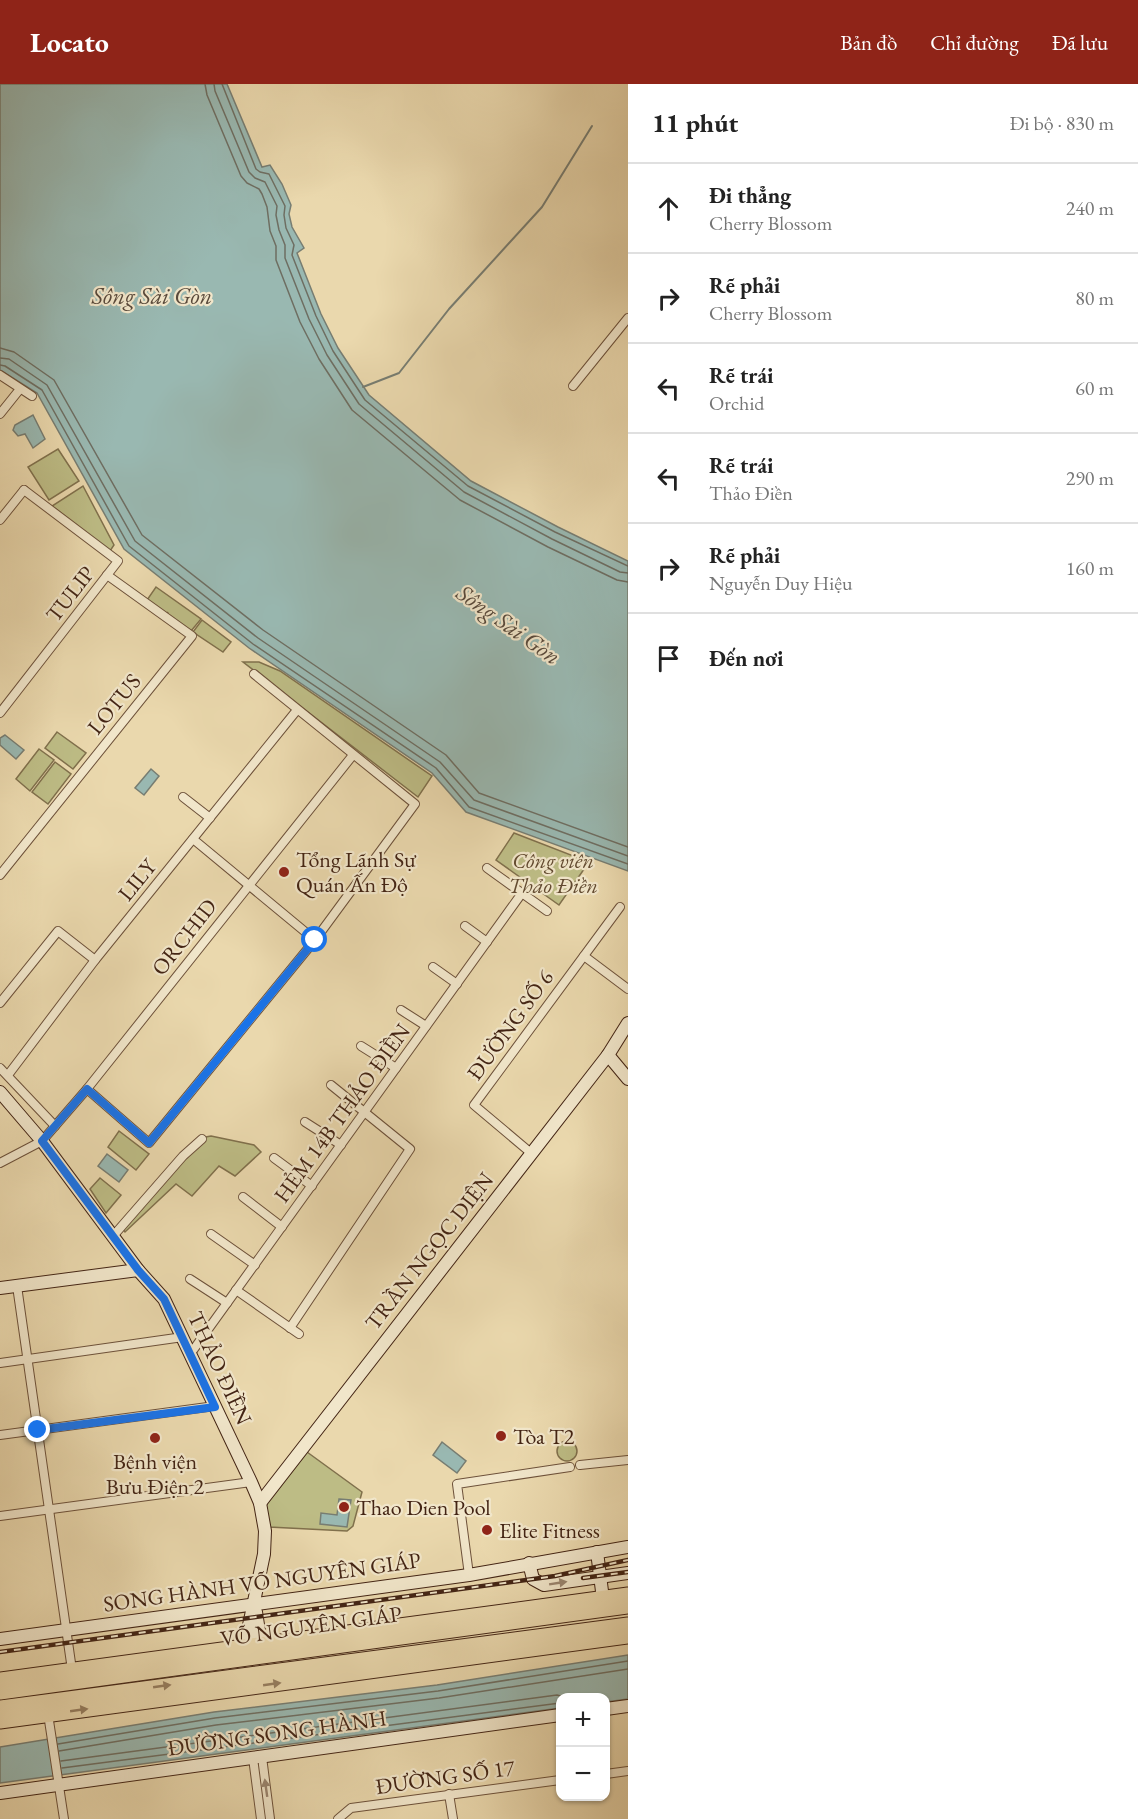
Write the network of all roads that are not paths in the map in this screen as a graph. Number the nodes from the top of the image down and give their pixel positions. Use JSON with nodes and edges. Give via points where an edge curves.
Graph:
{"nodes":[{"id":1,"x":628,"y":318,"type":"edge"},
{"id":2,"x":0,"y":375,"type":"edge"},
{"id":3,"x":573,"y":386,"type":"dead end"},
{"id":4,"x":20,"y":389,"type":"junction"},
{"id":5,"x":32,"y":396,"type":"dead end"},
{"id":6,"x":0,"y":414,"type":"edge"},
{"id":7,"x":0,"y":520,"type":"edge"},
{"id":8,"x":107,"y":575,"type":"junction"},
{"id":9,"x":254,"y":674,"type":"dead end"},
{"id":10,"x":297,"y":710,"type":"junction"},
{"id":11,"x":0,"y":712,"type":"edge"},
{"id":12,"x":353,"y":755,"type":"junction"},
{"id":13,"x":183,"y":797,"type":"dead end"},
{"id":14,"x":210,"y":818,"type":"junction"},
{"id":15,"x":193,"y":839,"type":"junction"},
{"id":16,"x":487,"y":868,"type":"dead end"},
{"id":17,"x":0,"y":875,"type":"edge"},
{"id":18,"x":248,"y":884,"type":"junction"},
{"id":19,"x":522,"y":893,"type":"junction"},
{"id":20,"x":620,"y":907,"type":"dead end"},
{"id":21,"x":547,"y":911,"type":"dead end"},
{"id":22,"x":465,"y":926,"type":"dead end"},
{"id":23,"x":315,"y":940,"type":"junction"},
{"id":24,"x":487,"y":942,"type":"junction"},
{"id":25,"x":584,"y":956,"type":"junction"},
{"id":26,"x":95,"y":960,"type":"junction"},
{"id":27,"x":433,"y":968,"type":"dead end"},
{"id":28,"x":457,"y":984,"type":"junction"},
{"id":29,"x":628,"y":989,"type":"edge"},
{"id":30,"x":0,"y":1003,"type":"edge"},
{"id":31,"x":401,"y":1010,"type":"dead end"},
{"id":32,"x":628,"y":1023,"type":"edge"},
{"id":33,"x":426,"y":1026,"type":"junction"},
{"id":34,"x":362,"y":1046,"type":"dead end"},
{"id":35,"x":608,"y":1055,"type":"junction"},
{"id":36,"x":0,"y":1068,"type":"edge"},
{"id":37,"x":396,"y":1068,"type":"junction"},
{"id":38,"x":8,"y":1075,"type":"junction"},
{"id":39,"x":628,"y":1079,"type":"edge"},
{"id":40,"x":331,"y":1085,"type":"dead end"},
{"id":41,"x":87,"y":1089,"type":"junction"},
{"id":42,"x":0,"y":1092,"type":"edge"},
{"id":43,"x":364,"y":1113,"type":"junction"},
{"id":44,"x":305,"y":1122,"type":"dead end"},
{"id":45,"x":55,"y":1126,"type":"junction"},
{"id":46,"x":202,"y":1139,"type":"dead end"},
{"id":47,"x":42,"y":1141,"type":"junction"},
{"id":48,"x":341,"y":1145,"type":"junction"},
{"id":49,"x":531,"y":1153,"type":"junction"},
{"id":50,"x":274,"y":1158,"type":"dead end"},
{"id":51,"x":0,"y":1163,"type":"edge"},
{"id":52,"x":312,"y":1186,"type":"junction"},
{"id":53,"x":243,"y":1197,"type":"dead end"},
{"id":54,"x":282,"y":1227,"type":"junction"},
{"id":55,"x":211,"y":1234,"type":"dead end"},
{"id":56,"x":114,"y":1235,"type":"junction"},
{"id":57,"x":255,"y":1265,"type":"junction"},
{"id":58,"x":138,"y":1270,"type":"junction"},
{"id":59,"x":190,"y":1279,"type":"dead end"},
{"id":60,"x":17,"y":1286,"type":"junction"},
{"id":61,"x":0,"y":1288,"type":"edge"},
{"id":62,"x":236,"y":1290,"type":"junction"},
{"id":63,"x":227,"y":1303,"type":"junction"},
{"id":64,"x":290,"y":1328,"type":"junction"},
{"id":65,"x":299,"y":1334,"type":"dead end"},
{"id":66,"x":183,"y":1337,"type":"junction"},
{"id":67,"x":191,"y":1353,"type":"junction"},
{"id":68,"x":27,"y":1359,"type":"junction"},
{"id":69,"x":0,"y":1363,"type":"edge"},
{"id":70,"x":215,"y":1407,"type":"junction"},
{"id":71,"x":38,"y":1430,"type":"junction"},
{"id":72,"x":0,"y":1435,"type":"edge"},
{"id":73,"x":628,"y":1460,"type":"edge"},
{"id":74,"x":580,"y":1465,"type":"dead end"},
{"id":75,"x":570,"y":1467,"type":"dead end"},
{"id":76,"x":251,"y":1482,"type":"junction"},
{"id":77,"x":260,"y":1503,"type":"junction"},
{"id":78,"x":49,"y":1510,"type":"junction"},
{"id":79,"x":0,"y":1516,"type":"edge"},
{"id":80,"x":628,"y":1547,"type":"edge"},
{"id":81,"x":597,"y":1552,"type":"junction"},
{"id":82,"x":529,"y":1563,"type":"junction"},
{"id":83,"x":628,"y":1573,"type":"edge"},
{"id":84,"x":469,"y":1575,"type":"junction"},
{"id":85,"x":600,"y":1577,"type":"junction"},
{"id":86,"x":628,"y":1595,"type":"edge"},
{"id":87,"x":603,"y":1599,"type":"junction"},
{"id":88,"x":255,"y":1605,"type":"junction"},
{"id":89,"x":628,"y":1606,"type":"edge"},
{"id":90,"x":628,"y":1625,"type":"edge"},
{"id":91,"x":66,"y":1630,"type":"junction"},
{"id":92,"x":628,"y":1636,"type":"edge"},
{"id":93,"x":0,"y":1639,"type":"edge"},
{"id":94,"x":255,"y":1645,"type":"junction"},
{"id":95,"x":72,"y":1670,"type":"junction"},
{"id":96,"x":0,"y":1680,"type":"edge"},
{"id":97,"x":0,"y":1692,"type":"edge"},
{"id":98,"x":628,"y":1706,"type":"edge"},
{"id":99,"x":0,"y":1708,"type":"edge"},
{"id":100,"x":610,"y":1708,"type":"edge"},
{"id":101,"x":48,"y":1714,"type":"junction"},
{"id":102,"x":556,"y":1716,"type":"edge"},
{"id":103,"x":0,"y":1721,"type":"edge"},
{"id":104,"x":257,"y":1757,"type":"junction"},
{"id":105,"x":628,"y":1771,"type":"edge"},
{"id":106,"x":610,"y":1773,"type":"edge"},
{"id":107,"x":58,"y":1781,"type":"junction"},
{"id":108,"x":556,"y":1781,"type":"edge"},
{"id":109,"x":0,"y":1793,"type":"edge"},
{"id":110,"x":449,"y":1794,"type":"junction"},
{"id":111,"x":265,"y":1816,"type":"edge"},
{"id":112,"x":64,"y":1819,"type":"edge"},
{"id":113,"x":338,"y":1819,"type":"edge"},
{"id":114,"x":453,"y":1819,"type":"edge"}],
"edges":[{"from":1,"to":3,"type":"street"},
{"from":2,"to":4,"type":"street"},
{"from":4,"to":5,"type":"street"},
{"from":4,"to":6,"type":"street"},
{"from":7,"to":8,"type":"street","name":"TULIP","via":[[28,489],[118,561]]},
{"from":8,"to":11,"type":"street","name":"TULIP"},
{"from":8,"to":17,"type":"street","name":"LOTUS","via":[[192,636]]},
{"from":9,"to":10,"type":"street"},
{"from":10,"to":12,"type":"street"},
{"from":10,"to":14,"type":"street","name":"LILY"},
{"from":12,"to":18,"type":"street","name":"ORCHID"},
{"from":12,"to":23,"type":"street","via":[[415,804]]},
{"from":13,"to":14,"type":"street"},
{"from":14,"to":15,"type":"street","name":"LILY"},
{"from":15,"to":18,"type":"street"},
{"from":15,"to":26,"type":"street","name":"LILY"},
{"from":16,"to":19,"type":"street"},
{"from":18,"to":23,"type":"street"},
{"from":18,"to":41,"type":"street","name":"ORCHID"},
{"from":19,"to":21,"type":"street"},
{"from":19,"to":24,"type":"street","name":"HẺM 14B THẢO ĐIỀN"},
{"from":20,"to":25,"type":"street","name":"ĐƯỜNG SỐ 6"},
{"from":22,"to":24,"type":"street"},
{"from":23,"to":41,"type":"street","via":[[149,1143]]},
{"from":24,"to":28,"type":"street","name":"HẺM 14B THẢO ĐIỀN"},
{"from":25,"to":29,"type":"street"},
{"from":25,"to":49,"type":"street","name":"ĐƯỜNG SỐ 6","via":[[474,1105]]},
{"from":26,"to":30,"type":"street","via":[[58,931]]},
{"from":26,"to":38,"type":"street","name":"LILY"},
{"from":27,"to":28,"type":"street"},
{"from":28,"to":33,"type":"street","name":"HẺM 14B THẢO ĐIỀN"},
{"from":31,"to":33,"type":"street"},
{"from":32,"to":35,"type":"main road","name":"TRẦN NGỌC DIỆN"},
{"from":33,"to":37,"type":"street","name":"HẺM 14B THẢO ĐIỀN"},
{"from":34,"to":37,"type":"street"},
{"from":35,"to":39,"type":"main road"},
{"from":35,"to":49,"type":"main road","name":"TRẦN NGỌC DIỆN"},
{"from":36,"to":38,"type":"street"},
{"from":37,"to":43,"type":"street","name":"HẺM 14B THẢO ĐIỀN"},
{"from":38,"to":45,"type":"street"},
{"from":40,"to":43,"type":"street"},
{"from":41,"to":45,"type":"street","name":"ORCHID"},
{"from":42,"to":47,"type":"main road","name":"THẢO ĐIỀN"},
{"from":43,"to":48,"type":"street","name":"HẺM 14B THẢO ĐIỀN"},
{"from":43,"to":64,"type":"street","via":[[410,1149]]},
{"from":44,"to":48,"type":"street"},
{"from":45,"to":47,"type":"street","name":"ORCHID"},
{"from":46,"to":56,"type":"street"},
{"from":47,"to":51,"type":"street"},
{"from":47,"to":56,"type":"main road","name":"THẢO ĐIỀN"},
{"from":48,"to":52,"type":"street","name":"HẺM 14B THẢO ĐIỀN"},
{"from":49,"to":77,"type":"main road","name":"TRẦN NGỌC DIỆN"},
{"from":50,"to":52,"type":"street"},
{"from":52,"to":54,"type":"street","name":"HẺM 14B THẢO ĐIỀN"},
{"from":53,"to":54,"type":"street"},
{"from":54,"to":57,"type":"street","name":"HẺM 14B THẢO ĐIỀN"},
{"from":55,"to":57,"type":"street"},
{"from":56,"to":58,"type":"main road","name":"THẢO ĐIỀN"},
{"from":57,"to":62,"type":"street","name":"HẺM 14B THẢO ĐIỀN"},
{"from":58,"to":60,"type":"main road"},
{"from":58,"to":66,"type":"main road","name":"THẢO ĐIỀN","via":[[164,1299]]},
{"from":59,"to":63,"type":"street"},
{"from":60,"to":61,"type":"main road"},
{"from":60,"to":68,"type":"street"},
{"from":62,"to":63,"type":"street","name":"HẺM 14B THẢO ĐIỀN"},
{"from":62,"to":64,"type":"street"},
{"from":63,"to":67,"type":"street","name":"HẺM 14B THẢO ĐIỀN"},
{"from":64,"to":65,"type":"street"},
{"from":66,"to":67,"type":"main road","name":"THẢO ĐIỀN"},
{"from":66,"to":68,"type":"street"},
{"from":67,"to":70,"type":"main road","name":"THẢO ĐIỀN"},
{"from":68,"to":69,"type":"street"},
{"from":68,"to":71,"type":"street"},
{"from":70,"to":71,"type":"street"},
{"from":70,"to":76,"type":"main road","name":"THẢO ĐIỀN"},
{"from":71,"to":72,"type":"street"},
{"from":71,"to":78,"type":"street"},
{"from":73,"to":74,"type":"street"},
{"from":75,"to":84,"type":"street","via":[[457,1484]]},
{"from":76,"to":77,"type":"main road","name":"THẢO ĐIỀN"},
{"from":76,"to":78,"type":"street"},
{"from":77,"to":88,"type":"main road","name":"THẢO ĐIỀN","via":[[265,1545]]},
{"from":78,"to":79,"type":"street"},
{"from":78,"to":91,"type":"street"},
{"from":80,"to":81,"type":"main road","name":"SONG HÀNH VÕ NGUYÊN GIÁP"},
{"from":81,"to":82,"type":"main road","name":"SONG HÀNH VÕ NGUYÊN GIÁP"},
{"from":81,"to":85,"type":"main road"},
{"from":82,"to":84,"type":"main road","name":"SONG HÀNH VÕ NGUYÊN GIÁP"},
{"from":82,"to":85,"type":"main road","one_way":true,"via":[[533,1579],[544,1585]]},
{"from":83,"to":85,"type":"main road"},
{"from":84,"to":88,"type":"main road","name":"SONG HÀNH VÕ NGUYÊN GIÁP"},
{"from":85,"to":87,"type":"main road"},
{"from":86,"to":87,"type":"highway","name":"VÕ NGUYÊN GIÁP"},
{"from":87,"to":94,"type":"highway","name":"VÕ NGUYÊN GIÁP"},
{"from":88,"to":91,"type":"main road","name":"SONG HÀNH VÕ NGUYÊN GIÁP"},
{"from":88,"to":94,"type":"main road","name":"THẢO ĐIỀN","via":[[248,1630]]},
{"from":89,"to":97,"type":"highway","name":"VÕ NGUYÊN GIÁP"},
{"from":99,"to":90,"type":"highway","name":"VÕ NGUYÊN GIÁP","one_way":true},
{"from":91,"to":93,"type":"main road","name":"SONG HÀNH VÕ NGUYÊN GIÁP"},
{"from":91,"to":95,"type":"street"},
{"from":101,"to":92,"type":"highway","one_way":true},
{"from":94,"to":95,"type":"highway","name":"VÕ NGUYÊN GIÁP"},
{"from":95,"to":96,"type":"highway","name":"VÕ NGUYÊN GIÁP"},
{"from":98,"to":100,"type":"main road"},
{"from":101,"to":103,"type":"highway"},
{"from":101,"to":107,"type":"street"},
{"from":102,"to":104,"type":"main road","name":"ĐƯỜNG SONG HÀNH"},
{"from":104,"to":107,"type":"main road","name":"ĐƯỜNG SONG HÀNH"},
{"from":104,"to":111,"type":"street"},
{"from":105,"to":106,"type":"street"},
{"from":107,"to":109,"type":"main road","name":"ĐƯỜNG SONG HÀNH"},
{"from":107,"to":112,"type":"street"},
{"from":108,"to":110,"type":"street","name":"ĐƯỜNG SỐ 17"},
{"from":110,"to":113,"type":"street","name":"ĐƯỜNG SỐ 17","via":[[351,1808]]},
{"from":110,"to":114,"type":"street"}]}
